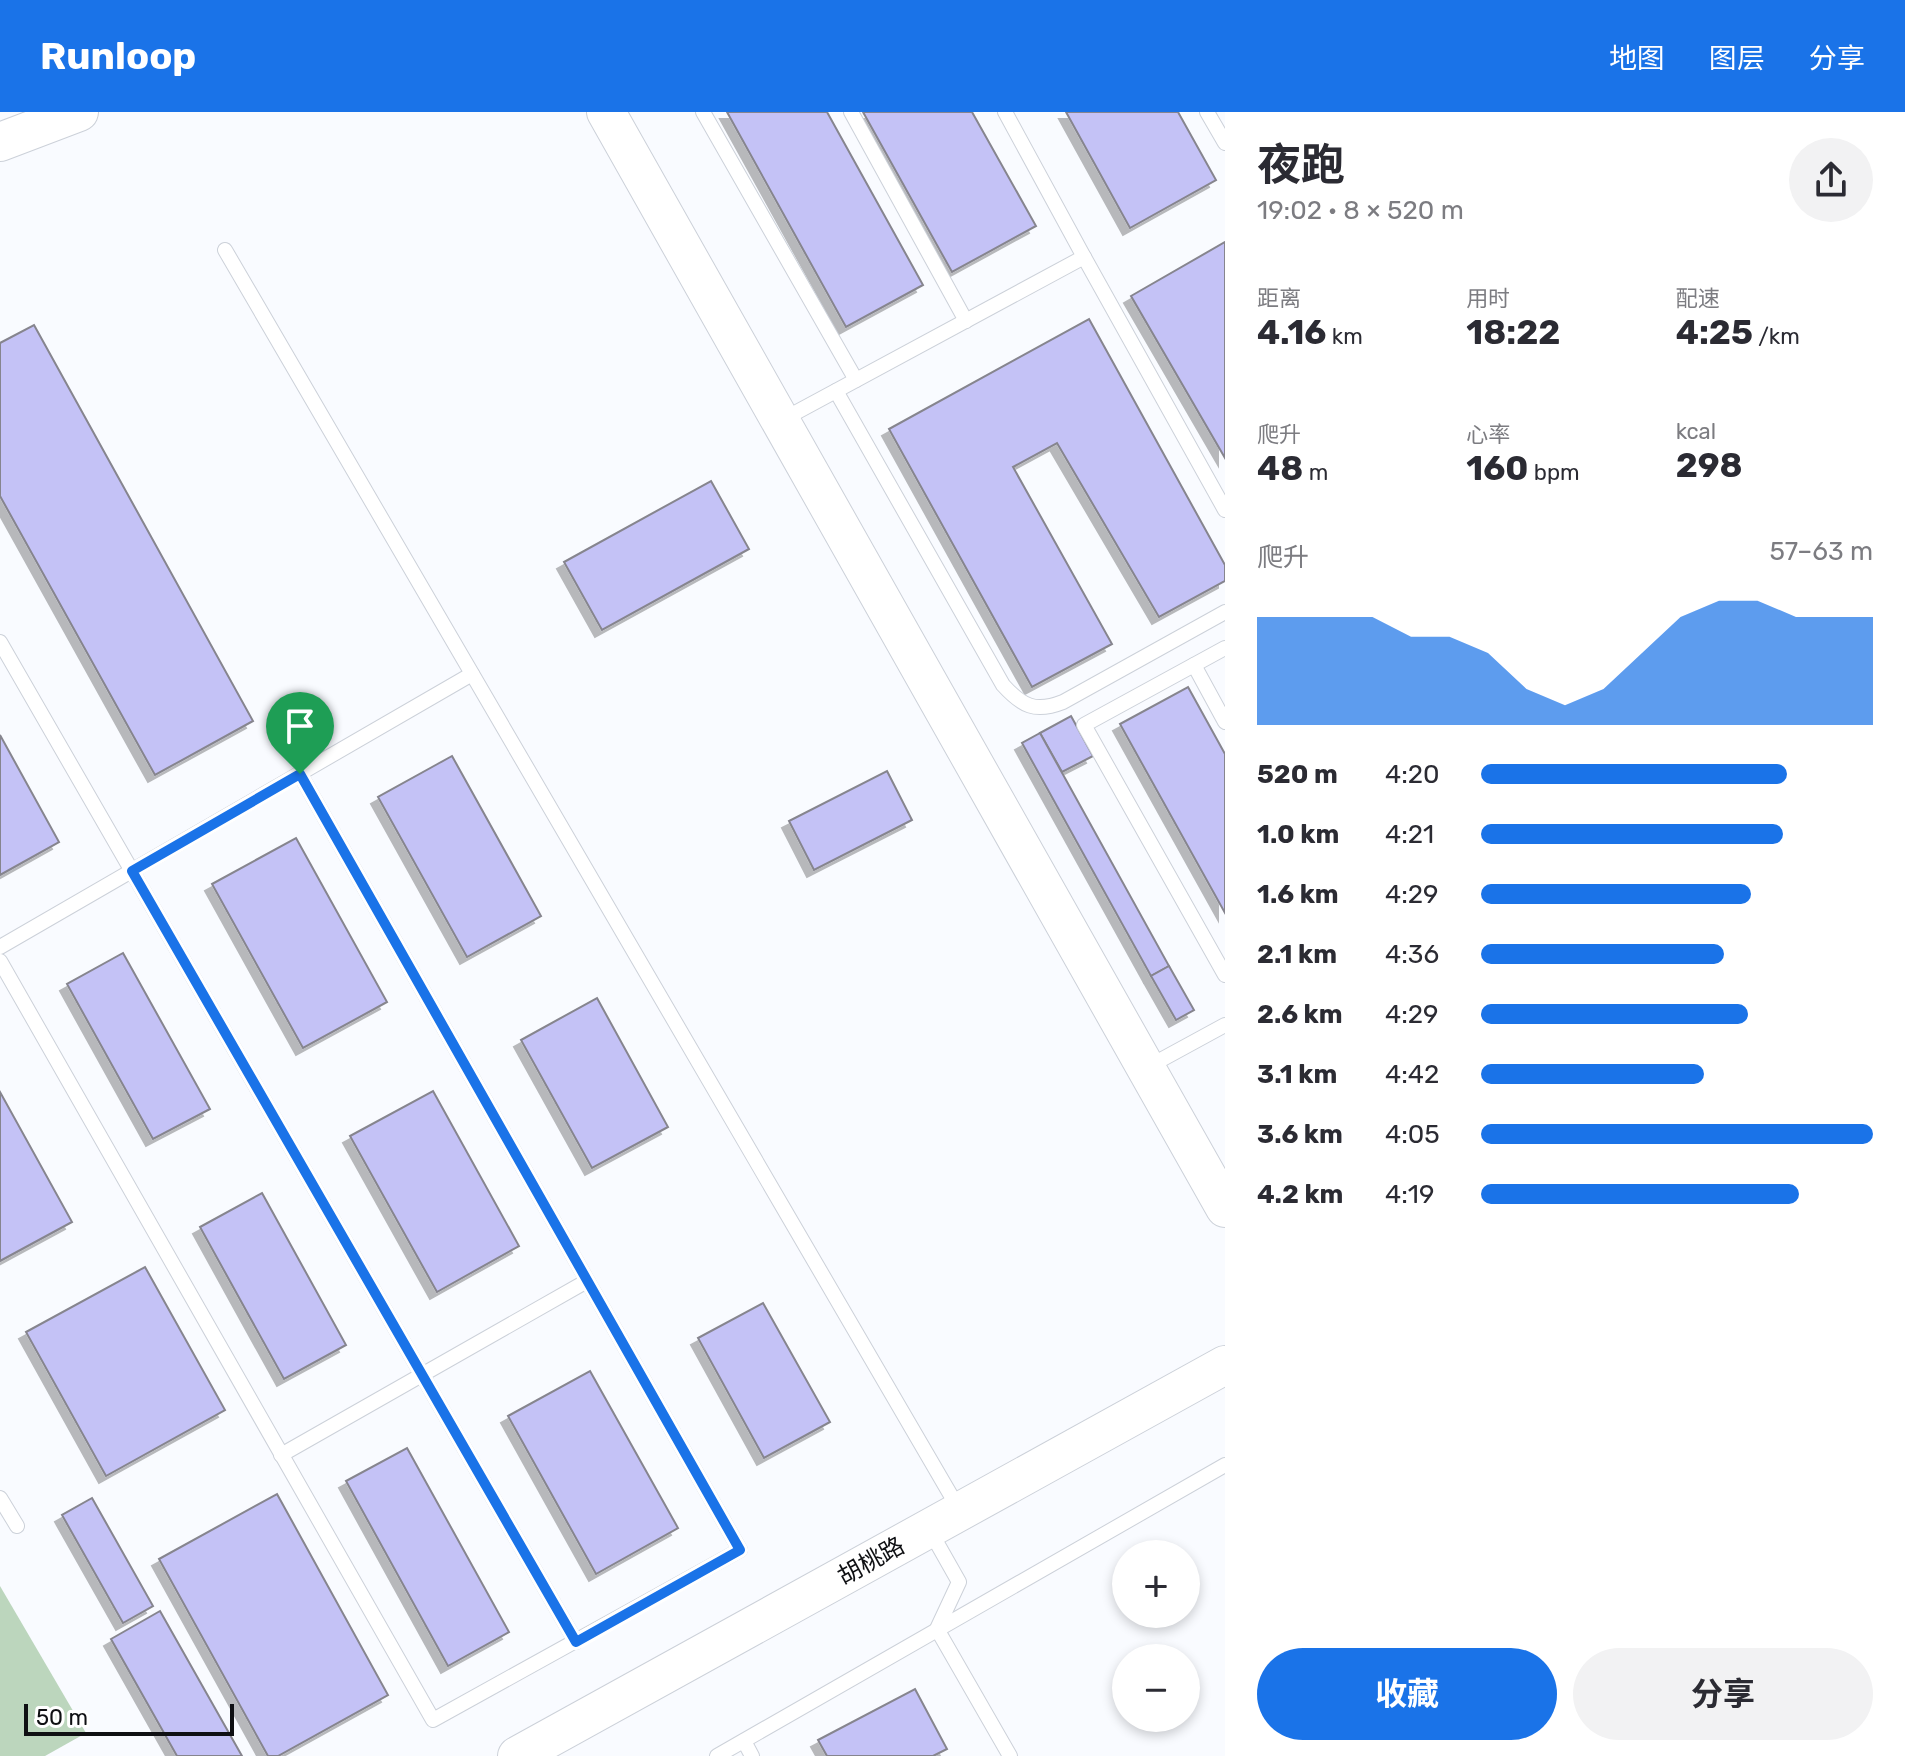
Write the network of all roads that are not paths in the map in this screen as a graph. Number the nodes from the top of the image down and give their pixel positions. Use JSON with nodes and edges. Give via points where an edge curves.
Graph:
{"nodes":[{"id":1,"x":79,"y":112,"type":"edge"},
{"id":2,"x":606,"y":112,"type":"edge"},
{"id":3,"x":703,"y":112,"type":"edge"},
{"id":4,"x":851,"y":112,"type":"edge"},
{"id":5,"x":1005,"y":112,"type":"edge"},
{"id":6,"x":1207,"y":112,"type":"edge"},
{"id":7,"x":0,"y":142,"type":"edge"},
{"id":8,"x":1225,"y":143,"type":"edge"},
{"id":9,"x":225,"y":250,"type":"dead end"},
{"id":10,"x":1084,"y":257,"type":"junction"},
{"id":11,"x":966,"y":321,"type":"junction"},
{"id":12,"x":856,"y":380,"type":"junction"},
{"id":13,"x":836,"y":391,"type":"junction"},
{"id":14,"x":780,"y":421,"type":"junction"},
{"id":15,"x":1225,"y":510,"type":"edge"},
{"id":16,"x":1225,"y":612,"type":"edge"},
{"id":17,"x":0,"y":642,"type":"edge"},
{"id":18,"x":1225,"y":648,"type":"edge"},
{"id":19,"x":1194,"y":665,"type":"junction"},
{"id":20,"x":472,"y":674,"type":"junction"},
{"id":21,"x":1225,"y":722,"type":"edge"},
{"id":22,"x":300,"y":774,"type":"junction"},
{"id":23,"x":132,"y":871,"type":"junction"},
{"id":24,"x":0,"y":947,"type":"edge"},
{"id":25,"x":0,"y":961,"type":"edge"},
{"id":26,"x":1225,"y":975,"type":"edge"},
{"id":27,"x":1225,"y":1025,"type":"edge"},
{"id":28,"x":1146,"y":1069,"type":"junction"},
{"id":29,"x":1225,"y":1208,"type":"edge"},
{"id":30,"x":587,"y":1281,"type":"junction"},
{"id":31,"x":1225,"y":1365,"type":"edge"},
{"id":32,"x":422,"y":1375,"type":"junction"},
{"id":33,"x":281,"y":1455,"type":"junction"},
{"id":34,"x":1225,"y":1465,"type":"edge"},
{"id":35,"x":0,"y":1498,"type":"edge"},
{"id":36,"x":945,"y":1520,"type":"junction"},
{"id":37,"x":17,"y":1526,"type":"dead end"},
{"id":38,"x":937,"y":1629,"type":"junction"},
{"id":39,"x":576,"y":1642,"type":"junction"},
{"id":40,"x":744,"y":1741,"type":"junction"},
{"id":41,"x":517,"y":1756,"type":"edge"},
{"id":42,"x":717,"y":1756,"type":"edge"},
{"id":43,"x":752,"y":1756,"type":"edge"},
{"id":44,"x":1010,"y":1756,"type":"edge"}],
"edges":[{"from":1,"to":7,"type":"street"},
{"from":2,"to":14,"type":"street"},
{"from":3,"to":12,"type":"lane"},
{"from":4,"to":11,"type":"lane"},
{"from":5,"to":10,"type":"lane"},
{"from":6,"to":8,"type":"lane"},
{"from":9,"to":20,"type":"lane"},
{"from":10,"to":11,"type":"lane"},
{"from":10,"to":15,"type":"lane"},
{"from":11,"to":12,"type":"lane"},
{"from":12,"to":13,"type":"lane"},
{"from":13,"to":14,"type":"lane"},
{"from":13,"to":16,"type":"lane","via":[[1003,685],[1029,708],[1063,702]]},
{"from":14,"to":28,"type":"street"},
{"from":17,"to":23,"type":"lane"},
{"from":18,"to":19,"type":"lane"},
{"from":19,"to":21,"type":"lane"},
{"from":19,"to":26,"type":"lane","via":[[1084,725]]},
{"from":20,"to":22,"type":"lane"},
{"from":20,"to":36,"type":"lane"},
{"from":22,"to":23,"type":"lane"},
{"from":22,"to":30,"type":"lane"},
{"from":23,"to":24,"type":"lane"},
{"from":23,"to":32,"type":"lane"},
{"from":25,"to":33,"type":"lane"},
{"from":27,"to":28,"type":"lane"},
{"from":28,"to":29,"type":"street"},
{"from":30,"to":32,"type":"lane"},
{"from":30,"to":39,"type":"lane","via":[[740,1550]]},
{"from":31,"to":36,"type":"street","name":"胡桃路"},
{"from":32,"to":33,"type":"lane"},
{"from":32,"to":39,"type":"lane"},
{"from":33,"to":39,"type":"lane","via":[[433,1720]]},
{"from":34,"to":38,"type":"lane"},
{"from":35,"to":37,"type":"lane"},
{"from":36,"to":38,"type":"lane","via":[[959,1582]]},
{"from":36,"to":41,"type":"street","name":"胡桃路"},
{"from":38,"to":40,"type":"lane"},
{"from":38,"to":44,"type":"lane"},
{"from":40,"to":42,"type":"lane"},
{"from":40,"to":43,"type":"lane"}]}
